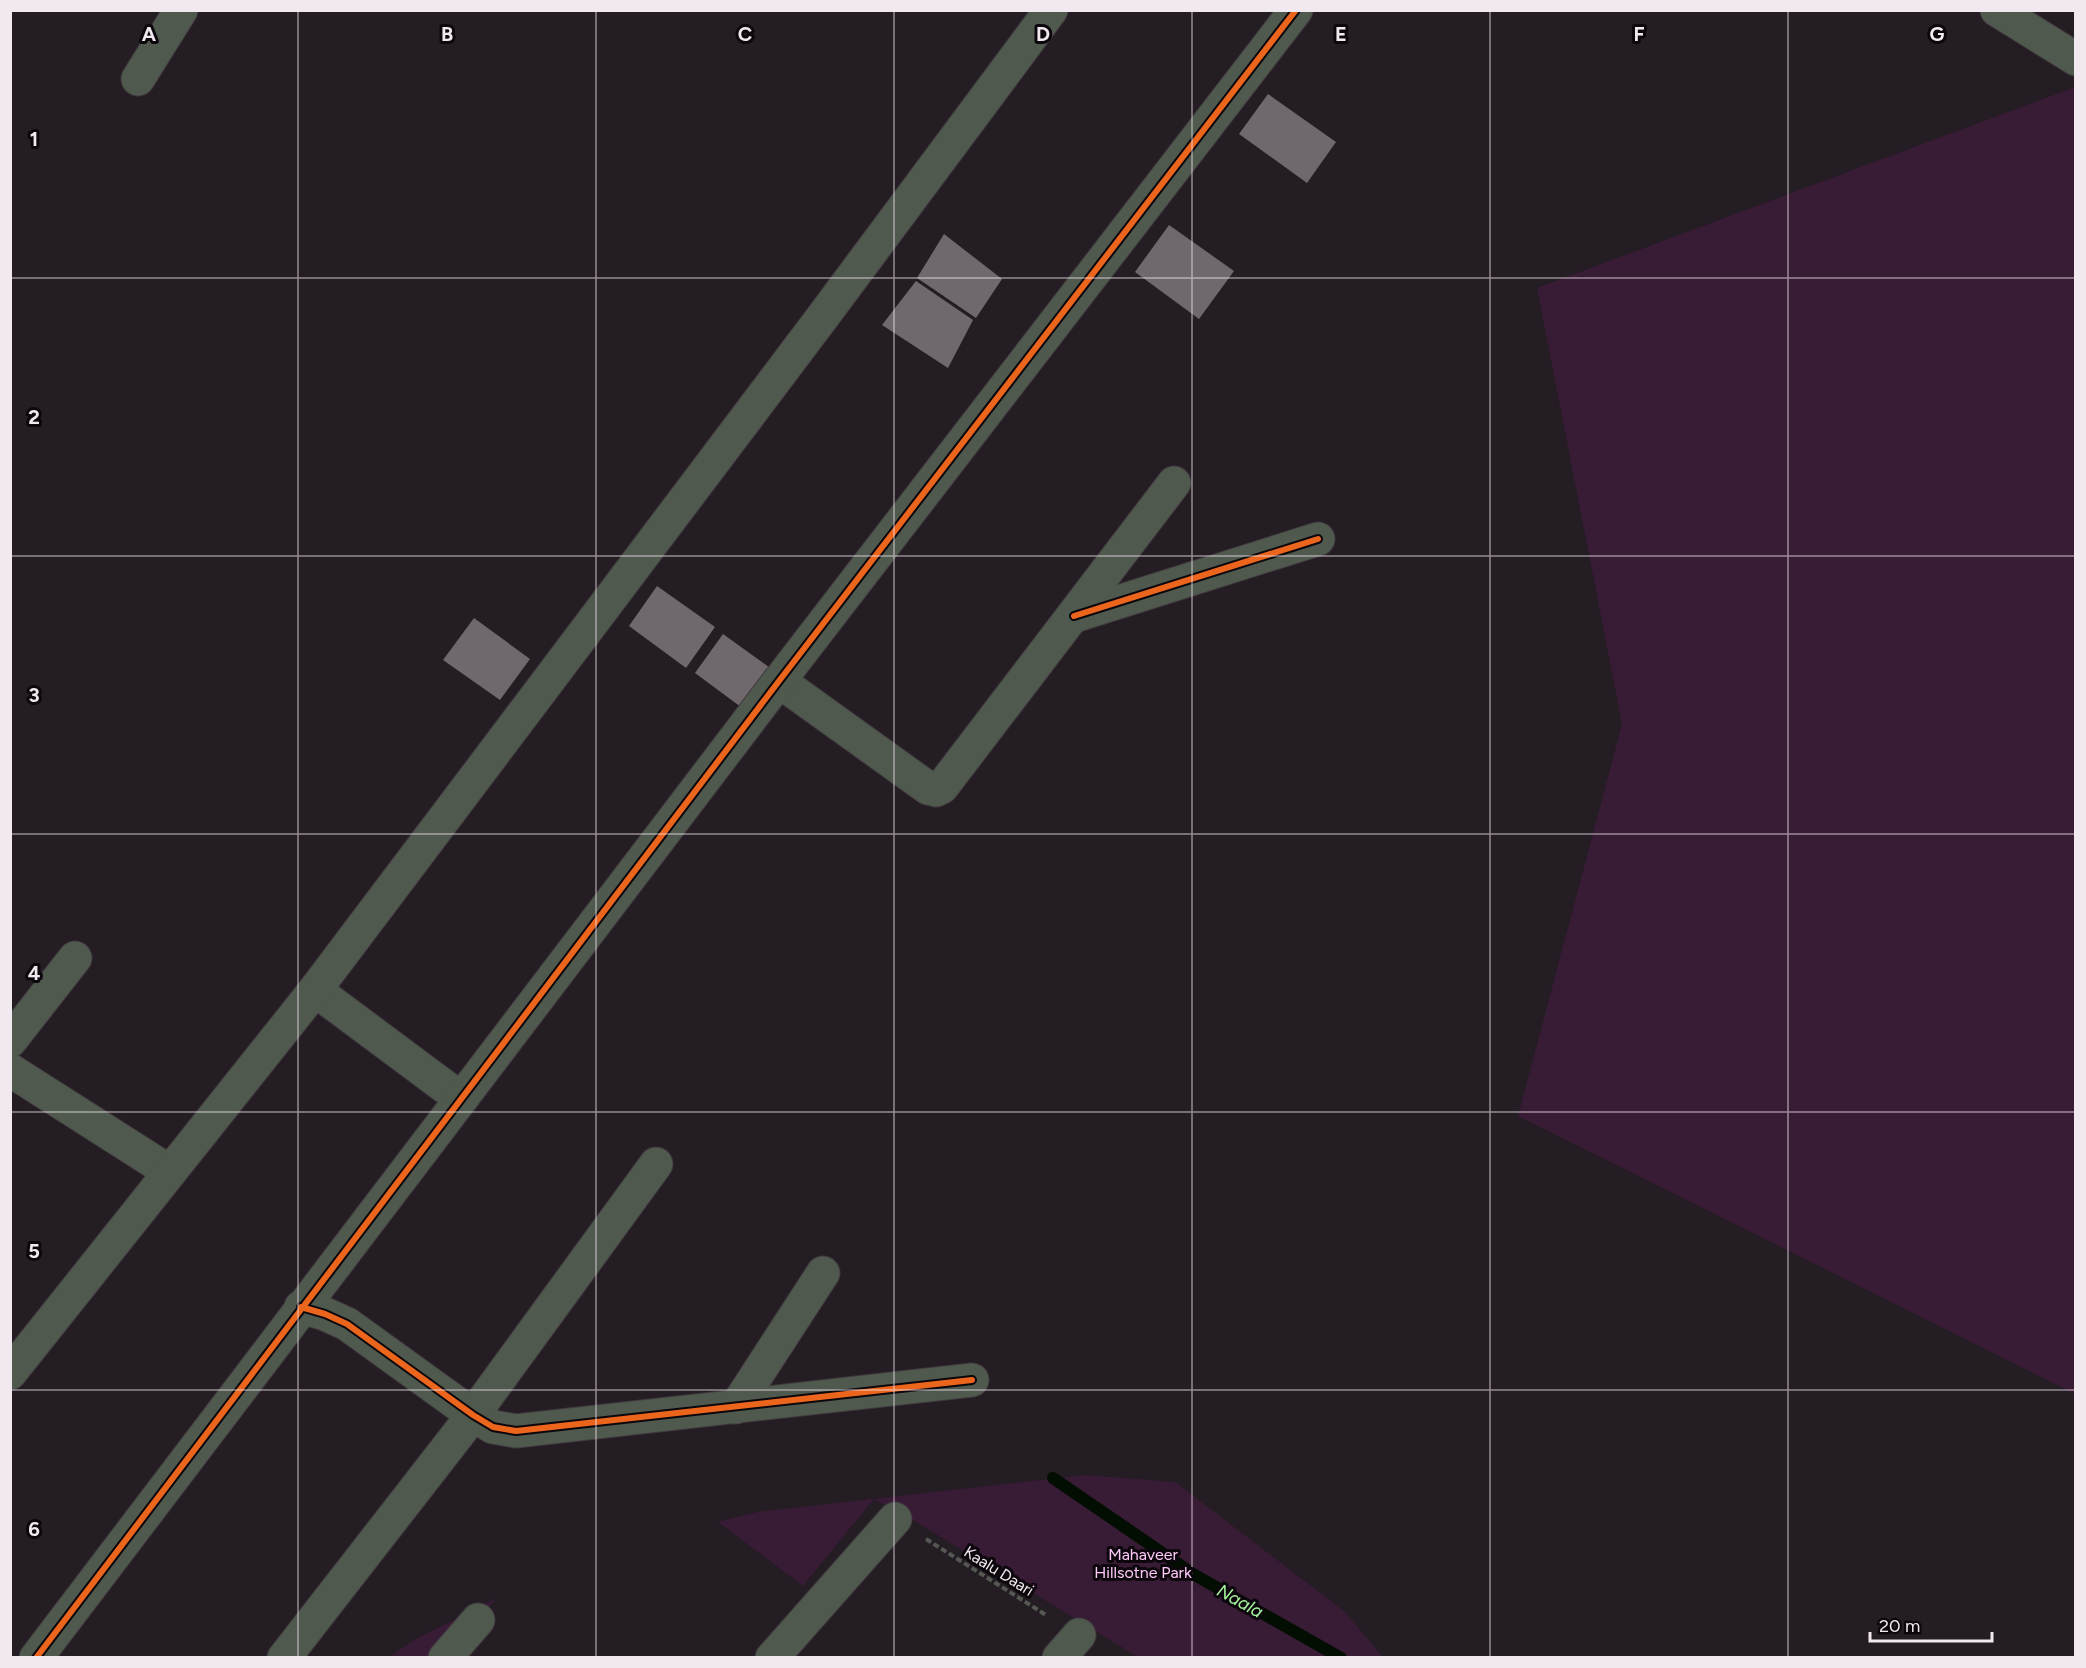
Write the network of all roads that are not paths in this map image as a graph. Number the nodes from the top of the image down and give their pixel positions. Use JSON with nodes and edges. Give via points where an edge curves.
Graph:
{"nodes":[{"id":1,"x":181,"y":10,"type":"edge"},
{"id":2,"x":1051,"y":10,"type":"edge"},
{"id":3,"x":1296,"y":10,"type":"edge"},
{"id":4,"x":1997,"y":10,"type":"edge"},
{"id":5,"x":2076,"y":59,"type":"edge"},
{"id":6,"x":138,"y":79,"type":"dead end"},
{"id":7,"x":1174,"y":483,"type":"dead end"},
{"id":8,"x":1318,"y":540,"type":"dead end"},
{"id":9,"x":1074,"y":616,"type":"junction"},
{"id":10,"x":779,"y":681,"type":"junction"},
{"id":11,"x":75,"y":958,"type":"dead end"},
{"id":12,"x":315,"y":990,"type":"junction"},
{"id":13,"x":10,"y":1041,"type":"edge"},
{"id":14,"x":10,"y":1070,"type":"edge"},
{"id":15,"x":460,"y":1098,"type":"junction"},
{"id":16,"x":656,"y":1164,"type":"dead end"},
{"id":17,"x":170,"y":1172,"type":"junction"},
{"id":18,"x":823,"y":1273,"type":"dead end"},
{"id":19,"x":301,"y":1307,"type":"junction"},
{"id":20,"x":10,"y":1372,"type":"edge"},
{"id":21,"x":972,"y":1380,"type":"dead end"},
{"id":22,"x":736,"y":1407,"type":"junction"},
{"id":23,"x":473,"y":1415,"type":"junction"},
{"id":24,"x":895,"y":1519,"type":"road end"},
{"id":25,"x":478,"y":1620,"type":"dead end"},
{"id":26,"x":36,"y":1658,"type":"edge"},
{"id":27,"x":284,"y":1658,"type":"edge"},
{"id":28,"x":445,"y":1658,"type":"edge"},
{"id":29,"x":772,"y":1658,"type":"edge"}],
"edges":[{"from":1,"to":6,"type":"street"},
{"from":2,"to":12,"type":"street"},
{"from":3,"to":10,"type":"street"},
{"from":4,"to":5,"type":"street"},
{"from":7,"to":9,"type":"street"},
{"from":8,"to":9,"type":"street"},
{"from":9,"to":10,"type":"street","via":[[936,790]]},
{"from":10,"to":15,"type":"street"},
{"from":11,"to":13,"type":"street"},
{"from":12,"to":15,"type":"street"},
{"from":12,"to":17,"type":"street"},
{"from":14,"to":17,"type":"street"},
{"from":15,"to":19,"type":"street"},
{"from":16,"to":23,"type":"street"},
{"from":17,"to":20,"type":"street"},
{"from":18,"to":22,"type":"street"},
{"from":19,"to":23,"type":"street","via":[[347,1324]]},
{"from":19,"to":26,"type":"street"},
{"from":21,"to":22,"type":"street"},
{"from":22,"to":23,"type":"street","via":[[516,1431],[493,1427]]},
{"from":23,"to":27,"type":"street"},
{"from":24,"to":29,"type":"street"},
{"from":25,"to":28,"type":"street"}]}
